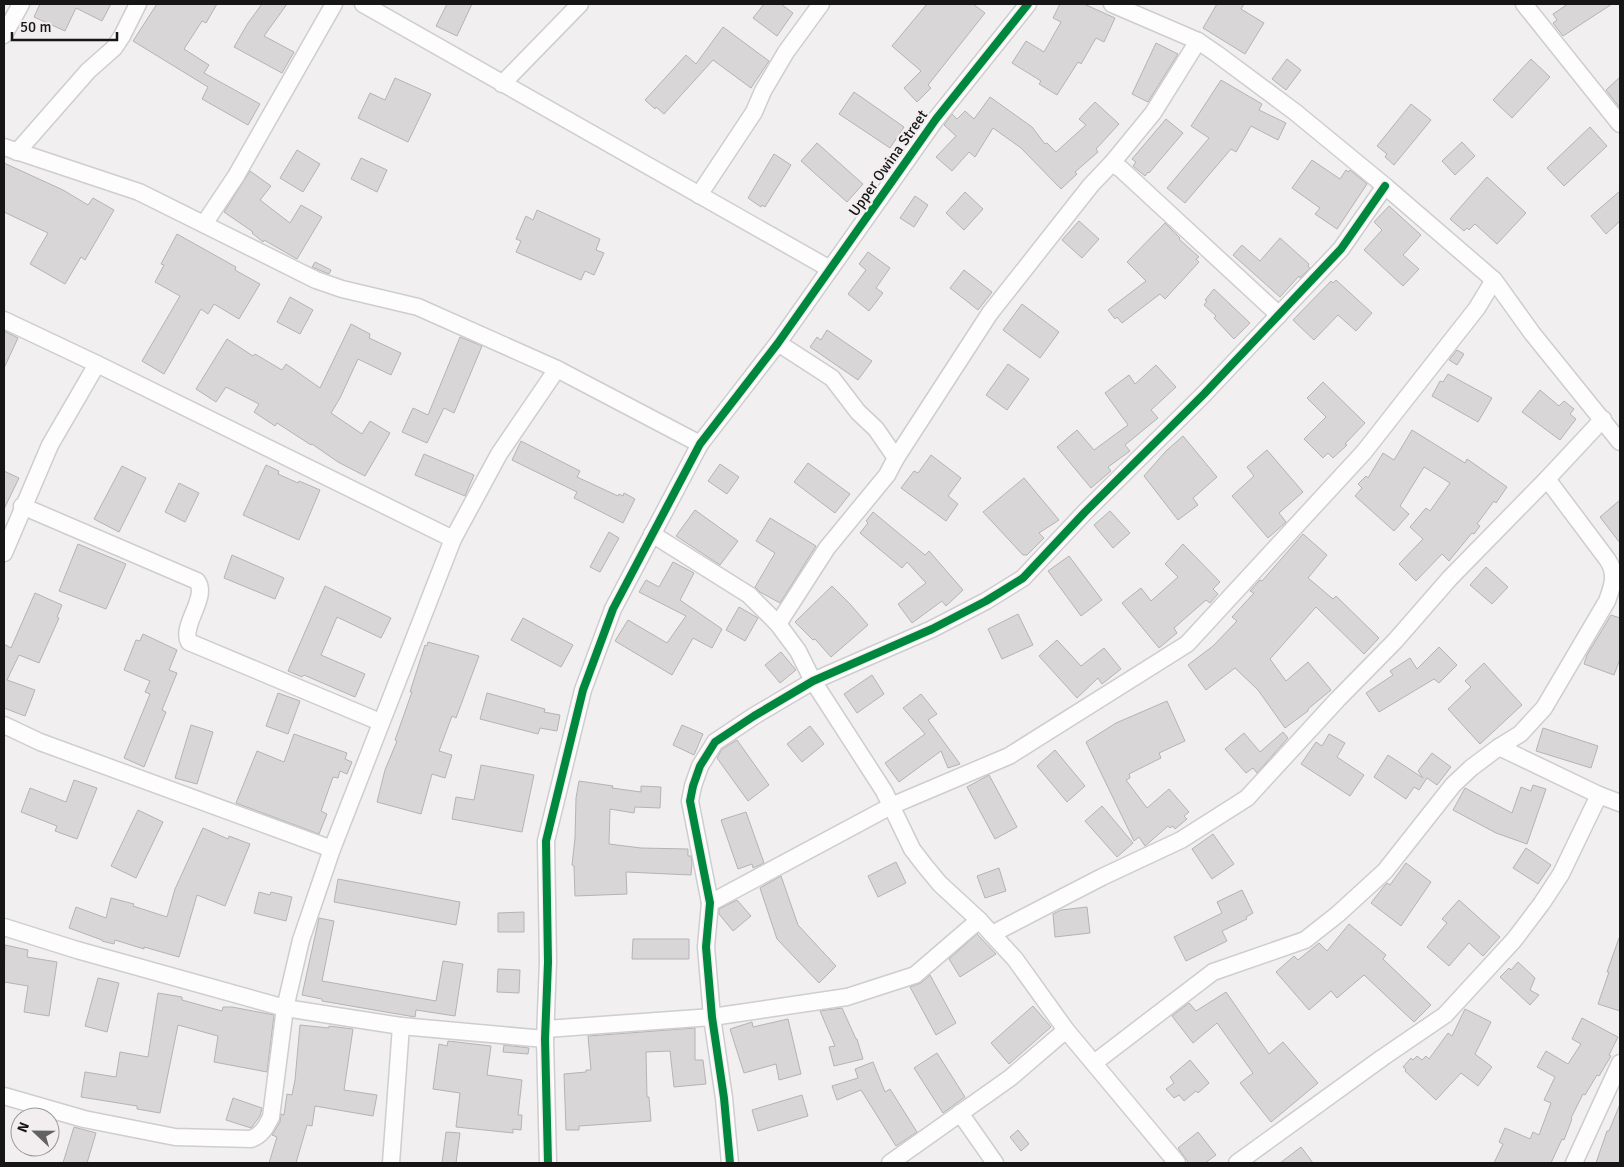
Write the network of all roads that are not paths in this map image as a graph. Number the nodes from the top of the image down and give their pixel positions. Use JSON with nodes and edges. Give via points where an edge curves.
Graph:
{"nodes":[{"id":1,"x":21,"y":4,"type":"edge"},
{"id":2,"x":334,"y":4,"type":"edge"},
{"id":3,"x":363,"y":4,"type":"edge"},
{"id":4,"x":580,"y":4,"type":"edge"},
{"id":5,"x":820,"y":4,"type":"edge"},
{"id":6,"x":1028,"y":4,"type":"edge"},
{"id":7,"x":1112,"y":4,"type":"edge"},
{"id":8,"x":1524,"y":4,"type":"edge"},
{"id":9,"x":135,"y":5,"type":"edge"},
{"id":10,"x":4,"y":35,"type":"edge"},
{"id":11,"x":1198,"y":41,"type":"junction"},
{"id":12,"x":502,"y":84,"type":"junction"},
{"id":13,"x":1620,"y":124,"type":"edge"},
{"id":14,"x":11,"y":149,"type":"edge"},
{"id":15,"x":1112,"y":163,"type":"junction"},
{"id":16,"x":1385,"y":186,"type":"junction"},
{"id":17,"x":699,"y":195,"type":"junction"},
{"id":18,"x":204,"y":224,"type":"junction"},
{"id":19,"x":830,"y":269,"type":"junction"},
{"id":20,"x":1494,"y":280,"type":"junction"},
{"id":21,"x":1279,"y":315,"type":"junction"},
{"id":22,"x":4,"y":320,"type":"edge"},
{"id":23,"x":778,"y":343,"type":"junction"},
{"id":24,"x":97,"y":364,"type":"junction"},
{"id":25,"x":557,"y":369,"type":"junction"},
{"id":26,"x":1603,"y":419,"type":"junction"},
{"id":27,"x":1620,"y":442,"type":"edge"},
{"id":28,"x":700,"y":444,"type":"junction"},
{"id":29,"x":896,"y":458,"type":"junction"},
{"id":30,"x":1547,"y":479,"type":"junction"},
{"id":31,"x":22,"y":506,"type":"junction"},
{"id":32,"x":652,"y":534,"type":"junction"},
{"id":33,"x":452,"y":539,"type":"junction"},
{"id":34,"x":4,"y":553,"type":"edge"},
{"id":35,"x":778,"y":624,"type":"junction"},
{"id":36,"x":813,"y":681,"type":"junction"},
{"id":37,"x":380,"y":722,"type":"junction"},
{"id":38,"x":4,"y":725,"type":"edge"},
{"id":39,"x":1499,"y":747,"type":"junction"},
{"id":40,"x":1599,"y":795,"type":"junction"},
{"id":41,"x":1620,"y":803,"type":"edge"},
{"id":42,"x":891,"y":806,"type":"junction"},
{"id":43,"x":332,"y":849,"type":"junction"},
{"id":44,"x":710,"y":903,"type":"junction"},
{"id":45,"x":978,"y":920,"type":"junction"},
{"id":46,"x":4,"y":927,"type":"edge"},
{"id":47,"x":992,"y":934,"type":"junction"},
{"id":48,"x":285,"y":1008,"type":"junction"},
{"id":49,"x":712,"y":1016,"type":"junction"},
{"id":50,"x":401,"y":1026,"type":"junction"},
{"id":51,"x":1066,"y":1030,"type":"junction"},
{"id":52,"x":546,"y":1034,"type":"junction"},
{"id":53,"x":1094,"y":1063,"type":"junction"},
{"id":54,"x":1620,"y":1063,"type":"edge"},
{"id":55,"x":4,"y":1096,"type":"edge"},
{"id":56,"x":960,"y":1114,"type":"junction"},
{"id":57,"x":391,"y":1163,"type":"edge"},
{"id":58,"x":548,"y":1163,"type":"edge"},
{"id":59,"x":730,"y":1163,"type":"edge"},
{"id":60,"x":890,"y":1163,"type":"edge"},
{"id":61,"x":995,"y":1163,"type":"edge"},
{"id":62,"x":1177,"y":1163,"type":"edge"},
{"id":63,"x":1237,"y":1163,"type":"edge"},
{"id":64,"x":1574,"y":1163,"type":"edge"}],
"edges":[{"from":1,"to":10,"type":"street"},
{"from":2,"to":18,"type":"street","via":[[236,176]]},
{"from":3,"to":12,"type":"street"},
{"from":4,"to":12,"type":"street"},
{"from":5,"to":17,"type":"street","via":[[786,52],[754,112]]},
{"from":6,"to":19,"type":"street","name":"Upper Owina Street","via":[[936,119]]},
{"from":7,"to":11,"type":"street"},
{"from":8,"to":13,"type":"street"},
{"from":9,"to":14,"type":"street","via":[[114,48]]},
{"from":11,"to":15,"type":"street","via":[[1153,112]]},
{"from":11,"to":16,"type":"street","via":[[1295,112]]},
{"from":12,"to":17,"type":"street"},
{"from":14,"to":18,"type":"street","via":[[139,192]]},
{"from":15,"to":21,"type":"street"},
{"from":15,"to":29,"type":"street","via":[[990,313]]},
{"from":16,"to":20,"type":"street"},
{"from":16,"to":21,"type":"street","via":[[1341,249]]},
{"from":17,"to":19,"type":"street"},
{"from":18,"to":25,"type":"street","via":[[316,280],[418,308]]},
{"from":19,"to":23,"type":"street","name":"Upper Owina Street"},
{"from":20,"to":26,"type":"street","via":[[1532,333]]},
{"from":20,"to":42,"type":"street","via":[[1477,308],[1364,452],[1187,644],[1010,756]]},
{"from":21,"to":36,"type":"street","via":[[1023,578],[932,629]]},
{"from":22,"to":24,"type":"street"},
{"from":23,"to":28,"type":"street","name":"Upper Owina Street"},
{"from":23,"to":29,"type":"street","via":[[832,378]]},
{"from":24,"to":31,"type":"street","via":[[50,445]]},
{"from":24,"to":33,"type":"street"},
{"from":25,"to":28,"type":"street"},
{"from":25,"to":33,"type":"street","via":[[499,454]]},
{"from":26,"to":27,"type":"street"},
{"from":26,"to":30,"type":"street"},
{"from":28,"to":32,"type":"street","name":"Upper Owina Street"},
{"from":29,"to":35,"type":"street","via":[[888,475],[826,548]]},
{"from":30,"to":39,"type":"street","via":[[1611,565],[1614,573],[1612,588],[1544,708],[1520,734]]},
{"from":30,"to":47,"type":"street","via":[[1450,578],[1247,798],[1182,840]]},
{"from":31,"to":34,"type":"street"},
{"from":31,"to":37,"type":"street","via":[[197,581],[200,590],[186,638],[189,642]]},
{"from":32,"to":35,"type":"street","via":[[749,595]]},
{"from":32,"to":52,"type":"street","name":"Upper Owina Street","via":[[614,609],[582,690],[546,841]]},
{"from":33,"to":37,"type":"street"},
{"from":35,"to":36,"type":"street","via":[[798,651]]},
{"from":36,"to":42,"type":"street"},
{"from":36,"to":44,"type":"street","via":[[715,742],[700,766],[690,801]]},
{"from":37,"to":43,"type":"street"},
{"from":38,"to":43,"type":"street","via":[[40,742]]},
{"from":39,"to":40,"type":"street"},
{"from":39,"to":53,"type":"street","via":[[1453,785],[1385,871],[1305,940],[1213,972]]},
{"from":40,"to":41,"type":"street"},
{"from":40,"to":63,"type":"street","via":[[1542,903],[1514,940],[1445,1015]]},
{"from":42,"to":44,"type":"street"},
{"from":42,"to":45,"type":"street","via":[[912,850],[940,884]]},
{"from":43,"to":48,"type":"street","via":[[301,940]]},
{"from":44,"to":49,"type":"street","via":[[706,947]]},
{"from":45,"to":47,"type":"street"},
{"from":45,"to":49,"type":"street","via":[[916,974],[847,997]]},
{"from":46,"to":48,"type":"street"},
{"from":47,"to":51,"type":"street","via":[[1015,959]]},
{"from":48,"to":50,"type":"street"},
{"from":48,"to":55,"type":"street","via":[[271,1117],[265,1129],[250,1139],[175,1137],[84,1119]]},
{"from":49,"to":52,"type":"street"},
{"from":49,"to":59,"type":"street"},
{"from":50,"to":52,"type":"street"},
{"from":50,"to":57,"type":"street"},
{"from":51,"to":53,"type":"street"},
{"from":51,"to":56,"type":"street","via":[[1010,1078]]},
{"from":52,"to":58,"type":"street","name":"Upper Owina Street"},
{"from":53,"to":62,"type":"street"},
{"from":54,"to":64,"type":"street"},
{"from":56,"to":60,"type":"street"},
{"from":56,"to":61,"type":"street"}]}
